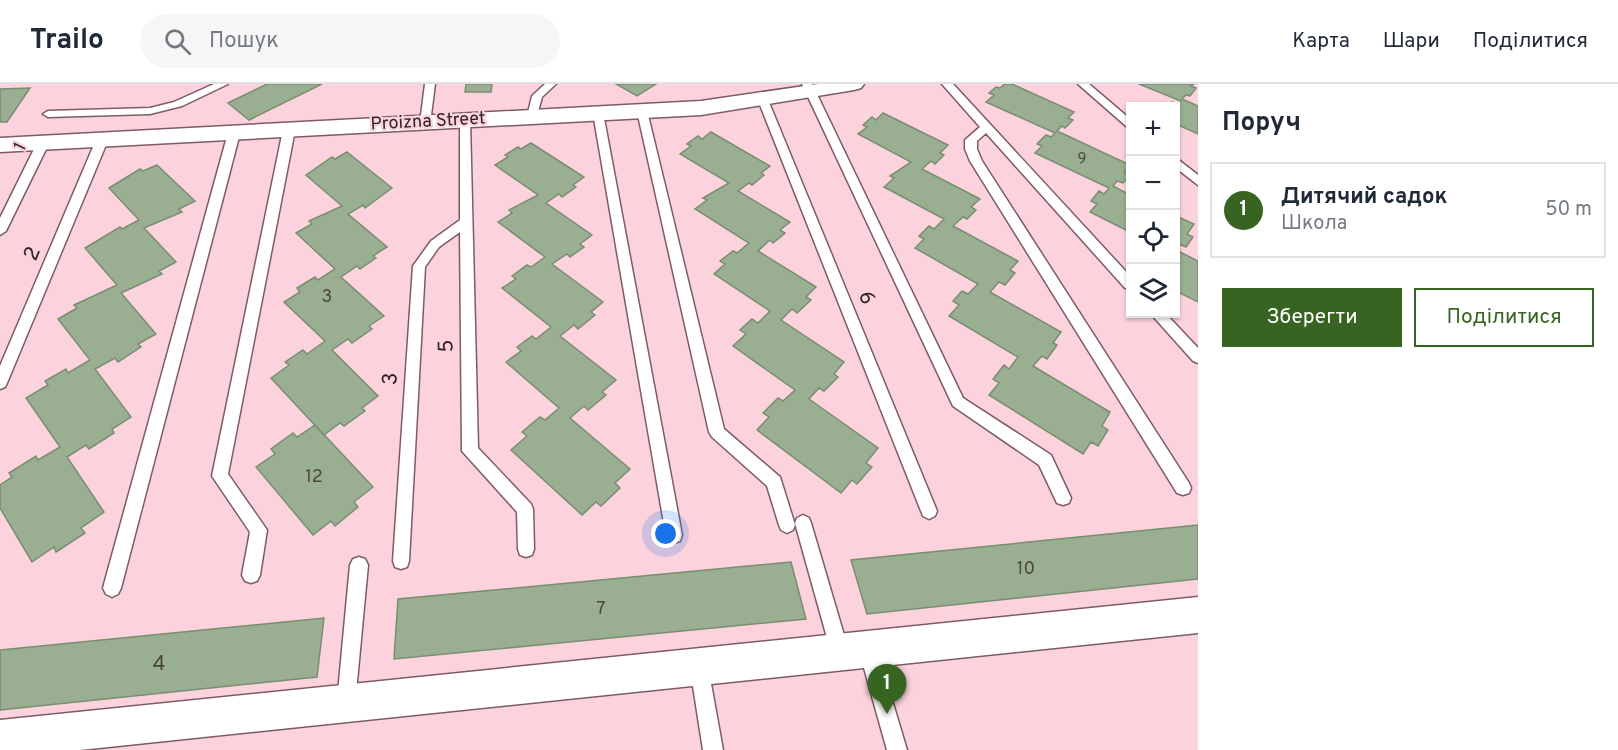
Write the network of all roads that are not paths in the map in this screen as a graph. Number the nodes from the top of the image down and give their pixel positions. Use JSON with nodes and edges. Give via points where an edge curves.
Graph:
{"nodes":[{"id":1,"x":223,"y":84,"type":"edge"},
{"id":2,"x":430,"y":84,"type":"edge"},
{"id":3,"x":551,"y":84,"type":"edge"},
{"id":4,"x":854,"y":84,"type":"edge"},
{"id":5,"x":947,"y":84,"type":"edge"},
{"id":6,"x":1083,"y":84,"type":"edge"},
{"id":7,"x":809,"y":88,"type":"edge"},
{"id":8,"x":763,"y":100,"type":"junction"},
{"id":9,"x":642,"y":111,"type":"junction"},
{"id":10,"x":598,"y":113,"type":"junction"},
{"id":11,"x":48,"y":114,"type":"dead end"},
{"id":12,"x":532,"y":117,"type":"junction"},
{"id":13,"x":465,"y":120,"type":"junction"},
{"id":14,"x":1126,"y":120,"type":"edge"},
{"id":15,"x":425,"y":123,"type":"junction"},
{"id":16,"x":987,"y":127,"type":"junction"},
{"id":17,"x":289,"y":130,"type":"junction"},
{"id":18,"x":234,"y":133,"type":"junction"},
{"id":19,"x":102,"y":140,"type":"junction"},
{"id":20,"x":43,"y":143,"type":"junction"},
{"id":21,"x":0,"y":146,"type":"edge"},
{"id":22,"x":1180,"y":165,"type":"edge"},
{"id":23,"x":1198,"y":181,"type":"edge"},
{"id":24,"x":466,"y":222,"type":"junction"},
{"id":25,"x":0,"y":231,"type":"edge"},
{"id":26,"x":1126,"y":279,"type":"edge"},
{"id":27,"x":1162,"y":318,"type":"edge"},
{"id":28,"x":1198,"y":357,"type":"edge"},
{"id":29,"x":0,"y":383,"type":"edge"},
{"id":30,"x":1183,"y":488,"type":"dead end"},
{"id":31,"x":1063,"y":498,"type":"dead end"},
{"id":32,"x":929,"y":511,"type":"dead end"},
{"id":33,"x":674,"y":535,"type":"dead end"},
{"id":34,"x":526,"y":549,"type":"dead end"},
{"id":35,"x":401,"y":561,"type":"dead end"},
{"id":36,"x":360,"y":565,"type":"dead end"},
{"id":37,"x":251,"y":575,"type":"dead end"},
{"id":38,"x":112,"y":588,"type":"dead end"},
{"id":39,"x":1198,"y":615,"type":"edge"},
{"id":40,"x":854,"y":651,"type":"junction"},
{"id":41,"x":699,"y":667,"type":"junction"},
{"id":42,"x":346,"y":704,"type":"junction"},
{"id":43,"x":0,"y":739,"type":"edge"},
{"id":44,"x":713,"y":750,"type":"edge"},
{"id":45,"x":897,"y":750,"type":"edge"}],
"edges":[{"from":1,"to":11,"type":"lane","via":[[178,104],[150,111]]},
{"from":2,"to":15,"type":"lane"},
{"from":3,"to":12,"type":"lane","via":[[537,96]]},
{"from":4,"to":7,"type":"street","name":"Proizna Street"},
{"from":5,"to":16,"type":"lane"},
{"from":6,"to":14,"type":"lane"},
{"from":7,"to":8,"type":"street","name":"Proizna Street"},
{"from":7,"to":31,"type":"lane","via":[[958,402],[1045,460]]},
{"from":8,"to":9,"type":"street","name":"Proizna Street"},
{"from":8,"to":32,"type":"lane","name":"6"},
{"from":9,"to":10,"type":"street","name":"Proizna Street"},
{"from":9,"to":40,"type":"lane","via":[[717,432],[774,482]]},
{"from":10,"to":12,"type":"street","name":"Proizna Street"},
{"from":10,"to":33,"type":"lane"},
{"from":12,"to":13,"type":"street","name":"Proizna Street"},
{"from":13,"to":15,"type":"street","name":"Proizna Street"},
{"from":13,"to":24,"type":"lane","name":"5"},
{"from":15,"to":17,"type":"street","name":"Proizna Street"},
{"from":16,"to":26,"type":"lane"},
{"from":16,"to":30,"type":"lane","via":[[972,140],[976,161]]},
{"from":17,"to":18,"type":"street","name":"Proizna Street"},
{"from":17,"to":37,"type":"lane","via":[[220,476],[260,530]]},
{"from":18,"to":19,"type":"street","name":"Proizna Street"},
{"from":18,"to":38,"type":"lane"},
{"from":19,"to":20,"type":"street","name":"Proizna Street"},
{"from":19,"to":29,"type":"lane","name":"2"},
{"from":20,"to":21,"type":"street","name":"Proizna Street"},
{"from":20,"to":25,"type":"lane","name":"1"},
{"from":22,"to":23,"type":"lane"},
{"from":24,"to":34,"type":"lane","name":"5","via":[[470,451],[525,509]]},
{"from":24,"to":35,"type":"lane","name":"3","via":[[435,244],[419,266]]},
{"from":27,"to":28,"type":"lane"},
{"from":36,"to":42,"type":"lane"},
{"from":39,"to":40,"type":"street"},
{"from":40,"to":41,"type":"street"},
{"from":40,"to":45,"type":"lane"},
{"from":41,"to":42,"type":"street"},
{"from":41,"to":44,"type":"lane"},
{"from":42,"to":43,"type":"street"}]}
